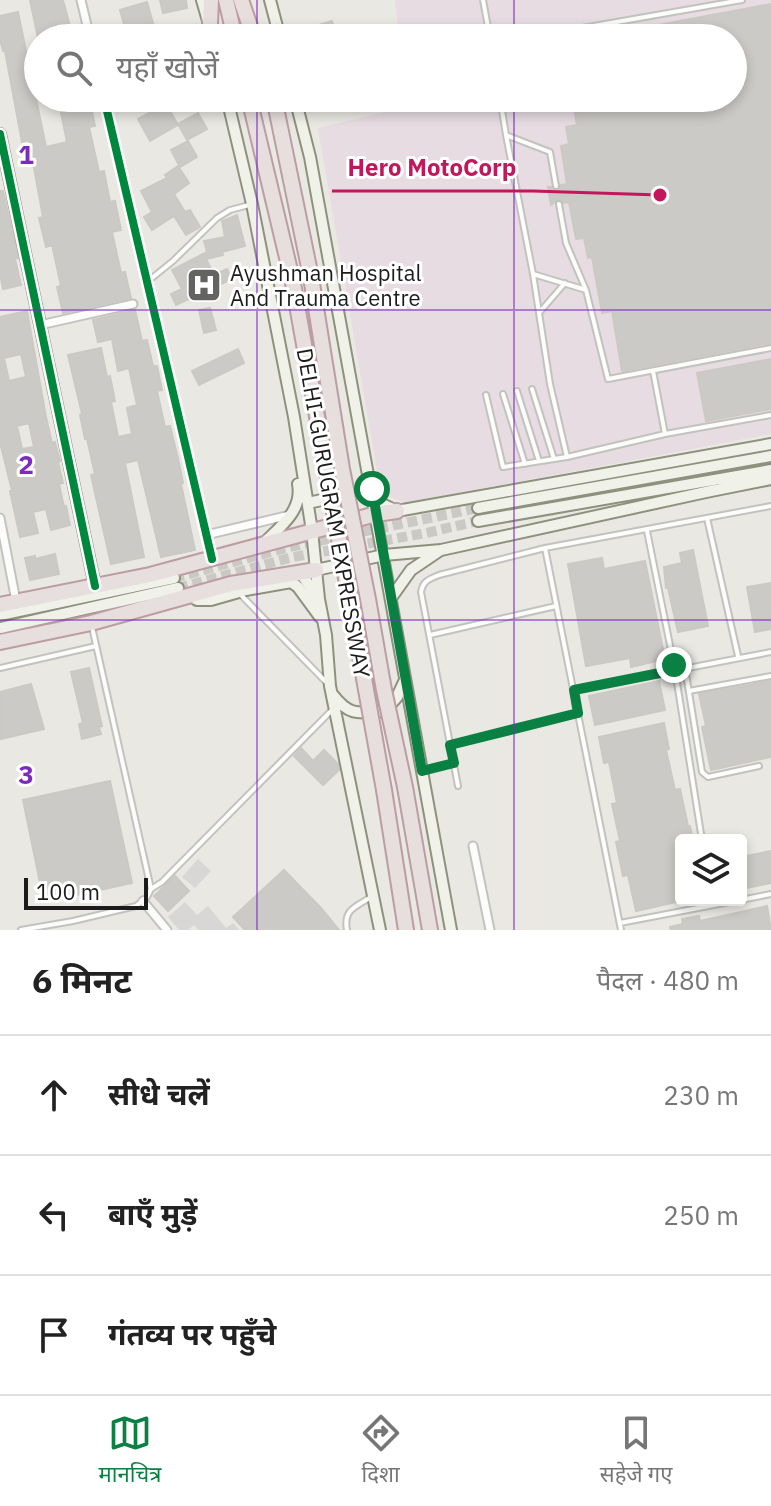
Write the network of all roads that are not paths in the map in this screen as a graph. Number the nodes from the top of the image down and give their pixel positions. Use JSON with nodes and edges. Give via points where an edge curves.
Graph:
{"nodes":[{"id":1,"x":81,"y":0,"type":"edge"},
{"id":2,"x":202,"y":0,"type":"edge"},
{"id":3,"x":211,"y":0,"type":"edge"},
{"id":4,"x":226,"y":0,"type":"edge"},
{"id":5,"x":241,"y":0,"type":"edge"},
{"id":6,"x":270,"y":0,"type":"edge"},
{"id":7,"x":483,"y":0,"type":"edge"},
{"id":8,"x":742,"y":0,"type":"edge"},
{"id":9,"x":87,"y":24,"type":"edge"},
{"id":10,"x":210,"y":24,"type":"edge"},
{"id":11,"x":212,"y":24,"type":"edge"},
{"id":12,"x":232,"y":24,"type":"edge"},
{"id":13,"x":249,"y":24,"type":"edge"},
{"id":14,"x":276,"y":24,"type":"edge"},
{"id":15,"x":487,"y":24,"type":"edge"},
{"id":16,"x":605,"y":24,"type":"edge"},
{"id":17,"x":107,"y":112,"type":"edge"},
{"id":18,"x":230,"y":112,"type":"edge"},
{"id":19,"x":252,"y":112,"type":"edge"},
{"id":20,"x":277,"y":112,"type":"edge"},
{"id":21,"x":299,"y":112,"type":"edge"},
{"id":22,"x":502,"y":112,"type":"edge"},
{"id":23,"x":0,"y":134,"type":"edge"},
{"id":24,"x":506,"y":135,"type":"junction"},
{"id":25,"x":556,"y":186,"type":"dead end"},
{"id":26,"x":252,"y":204,"type":"junction"},
{"id":27,"x":559,"y":204,"type":"dead end"},
{"id":28,"x":533,"y":274,"type":"junction"},
{"id":29,"x":147,"y":282,"type":"junction"},
{"id":30,"x":565,"y":283,"type":"junction"},
{"id":31,"x":586,"y":290,"type":"junction"},
{"id":32,"x":133,"y":304,"type":"dead end"},
{"id":33,"x":539,"y":313,"type":"junction"},
{"id":34,"x":40,"y":325,"type":"junction"},
{"id":35,"x":771,"y":348,"type":"edge"},
{"id":36,"x":653,"y":371,"type":"junction"},
{"id":37,"x":532,"y":389,"type":"dead end"},
{"id":38,"x":517,"y":391,"type":"dead end"},
{"id":39,"x":503,"y":394,"type":"dead end"},
{"id":40,"x":486,"y":395,"type":"dead end"},
{"id":41,"x":771,"y":415,"type":"edge"},
{"id":42,"x":296,"y":433,"type":"junction"},
{"id":43,"x":665,"y":434,"type":"junction"},
{"id":44,"x":771,"y":444,"type":"edge"},
{"id":45,"x":771,"y":456,"type":"edge"},
{"id":46,"x":567,"y":457,"type":"junction"},
{"id":47,"x":554,"y":459,"type":"junction"},
{"id":48,"x":539,"y":462,"type":"junction"},
{"id":49,"x":525,"y":464,"type":"junction"},
{"id":50,"x":771,"y":470,"type":"edge"},
{"id":51,"x":771,"y":479,"type":"edge"},
{"id":52,"x":371,"y":484,"type":"junction"},
{"id":53,"x":308,"y":503,"type":"junction"},
{"id":54,"x":771,"y":506,"type":"edge"},
{"id":55,"x":478,"y":508,"type":"tunnel mouth"},
{"id":56,"x":397,"y":511,"type":"junction"},
{"id":57,"x":292,"y":514,"type":"junction"},
{"id":58,"x":376,"y":514,"type":"junction"},
{"id":59,"x":0,"y":518,"type":"edge"},
{"id":60,"x":707,"y":518,"type":"junction"},
{"id":61,"x":478,"y":521,"type":"tunnel mouth"},
{"id":62,"x":647,"y":530,"type":"junction"},
{"id":63,"x":312,"y":531,"type":"junction"},
{"id":64,"x":206,"y":535,"type":"junction"},
{"id":65,"x":259,"y":547,"type":"junction"},
{"id":66,"x":545,"y":548,"type":"junction"},
{"id":67,"x":441,"y":550,"type":"junction"},
{"id":68,"x":384,"y":555,"type":"junction"},
{"id":69,"x":212,"y":559,"type":"junction"},
{"id":70,"x":316,"y":570,"type":"junction"},
{"id":71,"x":300,"y":572,"type":"junction"},
{"id":72,"x":95,"y":586,"type":"junction"},
{"id":73,"x":181,"y":587,"type":"junction"},
{"id":74,"x":238,"y":593,"type":"junction"},
{"id":75,"x":391,"y":598,"type":"junction"},
{"id":76,"x":319,"y":599,"type":"junction"},
{"id":77,"x":16,"y":601,"type":"junction"},
{"id":78,"x":0,"y":605,"type":"edge"},
{"id":79,"x":556,"y":606,"type":"junction"},
{"id":80,"x":0,"y":615,"type":"edge"},
{"id":81,"x":324,"y":622,"type":"junction"},
{"id":82,"x":91,"y":623,"type":"junction"},
{"id":83,"x":0,"y":628,"type":"edge"},
{"id":84,"x":430,"y":635,"type":"junction"},
{"id":85,"x":0,"y":642,"type":"edge"},
{"id":86,"x":96,"y":646,"type":"junction"},
{"id":87,"x":771,"y":652,"type":"edge"},
{"id":88,"x":738,"y":657,"type":"junction"},
{"id":89,"x":0,"y":668,"type":"edge"},
{"id":90,"x":685,"y":668,"type":"junction"},
{"id":91,"x":675,"y":670,"type":"junction"},
{"id":92,"x":771,"y":676,"type":"edge"},
{"id":93,"x":405,"y":679,"type":"junction"},
{"id":94,"x":331,"y":690,"type":"junction"},
{"id":95,"x":574,"y":690,"type":"junction"},
{"id":96,"x":689,"y":691,"type":"junction"},
{"id":97,"x":334,"y":707,"type":"junction"},
{"id":98,"x":578,"y":713,"type":"junction"},
{"id":99,"x":450,"y":745,"type":"junction"},
{"id":100,"x":454,"y":763,"type":"junction"},
{"id":101,"x":759,"y":766,"type":"dead end"},
{"id":102,"x":422,"y":771,"type":"junction"},
{"id":103,"x":458,"y":786,"type":"dead end"},
{"id":104,"x":701,"y":834,"type":"edge"},
{"id":105,"x":473,"y":846,"type":"dead end"},
{"id":106,"x":151,"y":889,"type":"junction"},
{"id":107,"x":771,"y":894,"type":"edge"},
{"id":108,"x":373,"y":895,"type":"junction"},
{"id":109,"x":747,"y":899,"type":"edge"},
{"id":110,"x":143,"y":901,"type":"junction"},
{"id":111,"x":694,"y":906,"type":"edge"},
{"id":112,"x":73,"y":921,"type":"junction"},
{"id":113,"x":620,"y":923,"type":"junction"},
{"id":114,"x":21,"y":930,"type":"edge"},
{"id":115,"x":75,"y":930,"type":"edge"},
{"id":116,"x":167,"y":930,"type":"edge"},
{"id":117,"x":347,"y":930,"type":"edge"},
{"id":118,"x":380,"y":930,"type":"edge"},
{"id":119,"x":406,"y":930,"type":"edge"},
{"id":120,"x":430,"y":930,"type":"edge"},
{"id":121,"x":451,"y":930,"type":"edge"},
{"id":122,"x":490,"y":930,"type":"edge"},
{"id":123,"x":621,"y":930,"type":"edge"}],
"edges":[{"from":1,"to":9,"type":"street"},
{"from":2,"to":10,"type":"main road"},
{"from":3,"to":11,"type":"highway"},
{"from":4,"to":12,"type":"highway"},
{"from":5,"to":13,"type":"highway"},
{"from":6,"to":14,"type":"main road"},
{"from":7,"to":15,"type":"lane"},
{"from":8,"to":16,"type":"lane"},
{"from":17,"to":29,"type":"street"},
{"from":18,"to":26,"type":"main road"},
{"from":19,"to":119,"type":"highway","name":"DELHI-GURUGRAM EXPRESSWAY","bridge":true,"via":[[293,283]]},
{"from":20,"to":120,"type":"highway","name":"DELHI-GURUGRAM EXPRESSWAY","bridge":true},
{"from":21,"to":52,"type":"main road"},
{"from":22,"to":24,"type":"lane"},
{"from":23,"to":34,"type":"main road"},
{"from":24,"to":25,"type":"lane","via":[[550,152]]},
{"from":24,"to":28,"type":"lane"},
{"from":26,"to":29,"type":"lane","via":[[217,218]]},
{"from":26,"to":42,"type":"main road"},
{"from":27,"to":31,"type":"lane","via":[[566,243]]},
{"from":28,"to":30,"type":"lane"},
{"from":28,"to":33,"type":"lane"},
{"from":29,"to":64,"type":"street"},
{"from":30,"to":31,"type":"lane"},
{"from":30,"to":33,"type":"lane"},
{"from":31,"to":36,"type":"lane","via":[[608,379]]},
{"from":32,"to":34,"type":"street"},
{"from":33,"to":46,"type":"lane"},
{"from":34,"to":72,"type":"main road"},
{"from":35,"to":36,"type":"lane"},
{"from":36,"to":43,"type":"lane"},
{"from":37,"to":47,"type":"lane"},
{"from":38,"to":48,"type":"lane"},
{"from":39,"to":49,"type":"lane"},
{"from":40,"to":49,"type":"lane","via":[[503,467]]},
{"from":41,"to":43,"type":"lane"},
{"from":42,"to":53,"type":"main road"},
{"from":42,"to":57,"type":"main road","via":[[292,450],[299,493]]},
{"from":43,"to":46,"type":"lane"},
{"from":44,"to":56,"type":"main road"},
{"from":45,"to":55,"type":"main road"},
{"from":46,"to":47,"type":"lane"},
{"from":47,"to":48,"type":"lane"},
{"from":48,"to":49,"type":"lane"},
{"from":50,"to":61,"type":"main road"},
{"from":51,"to":67,"type":"main road"},
{"from":52,"to":53,"type":"main road"},
{"from":52,"to":56,"type":"main road","via":[[382,504]]},
{"from":52,"to":58,"type":"main road"},
{"from":53,"to":63,"type":"main road"},
{"from":54,"to":60,"type":"lane"},
{"from":56,"to":58,"type":"highway"},
{"from":57,"to":64,"type":"street"},
{"from":57,"to":65,"type":"main road"},
{"from":58,"to":63,"type":"highway"},
{"from":58,"to":68,"type":"main road"},
{"from":59,"to":77,"type":"street"},
{"from":60,"to":62,"type":"lane"},
{"from":60,"to":88,"type":"lane"},
{"from":62,"to":66,"type":"lane"},
{"from":62,"to":91,"type":"lane"},
{"from":63,"to":65,"type":"highway"},
{"from":63,"to":70,"type":"main road"},
{"from":64,"to":69,"type":"street"},
{"from":65,"to":69,"type":"highway"},
{"from":66,"to":79,"type":"lane"},
{"from":66,"to":84,"type":"lane","via":[[426,580],[421,592]]},
{"from":67,"to":68,"type":"main road"},
{"from":67,"to":75,"type":"main road","via":[[411,570]]},
{"from":68,"to":70,"type":"main road"},
{"from":68,"to":75,"type":"main road"},
{"from":69,"to":72,"type":"highway"},
{"from":70,"to":71,"type":"highway"},
{"from":70,"to":76,"type":"main road"},
{"from":71,"to":73,"type":"highway"},
{"from":71,"to":76,"type":"main road"},
{"from":72,"to":77,"type":"highway"},
{"from":73,"to":74,"type":"main road","via":[[203,601]]},
{"from":73,"to":80,"type":"main road"},
{"from":73,"to":82,"type":"highway"},
{"from":73,"to":83,"type":"main road"},
{"from":74,"to":81,"type":"main road","via":[[291,582]]},
{"from":74,"to":94,"type":"lane"},
{"from":75,"to":93,"type":"main road"},
{"from":76,"to":81,"type":"main road"},
{"from":77,"to":78,"type":"highway"},
{"from":79,"to":84,"type":"lane"},
{"from":79,"to":95,"type":"lane"},
{"from":81,"to":94,"type":"main road"},
{"from":82,"to":85,"type":"highway"},
{"from":82,"to":86,"type":"lane"},
{"from":84,"to":99,"type":"lane"},
{"from":86,"to":89,"type":"lane"},
{"from":86,"to":106,"type":"lane"},
{"from":87,"to":88,"type":"lane"},
{"from":88,"to":90,"type":"lane"},
{"from":90,"to":91,"type":"lane"},
{"from":90,"to":96,"type":"lane"},
{"from":91,"to":95,"type":"lane"},
{"from":91,"to":104,"type":"lane"},
{"from":92,"to":96,"type":"lane"},
{"from":93,"to":94,"type":"main road","via":[[385,711],[348,710]]},
{"from":93,"to":102,"type":"main road"},
{"from":94,"to":97,"type":"main road"},
{"from":95,"to":98,"type":"lane"},
{"from":96,"to":101,"type":"lane","via":[[702,772],[708,777]]},
{"from":97,"to":106,"type":"lane"},
{"from":97,"to":108,"type":"main road"},
{"from":98,"to":99,"type":"lane"},
{"from":98,"to":113,"type":"lane"},
{"from":99,"to":100,"type":"lane"},
{"from":100,"to":102,"type":"lane"},
{"from":100,"to":103,"type":"lane"},
{"from":102,"to":121,"type":"main road"},
{"from":105,"to":122,"type":"street"},
{"from":106,"to":110,"type":"lane"},
{"from":107,"to":109,"type":"lane"},
{"from":108,"to":117,"type":"lane","via":[[347,914]]},
{"from":108,"to":118,"type":"main road"},
{"from":110,"to":112,"type":"lane"},
{"from":110,"to":116,"type":"street"},
{"from":111,"to":113,"type":"lane"},
{"from":112,"to":114,"type":"lane"},
{"from":112,"to":115,"type":"lane"},
{"from":113,"to":123,"type":"lane"}]}
